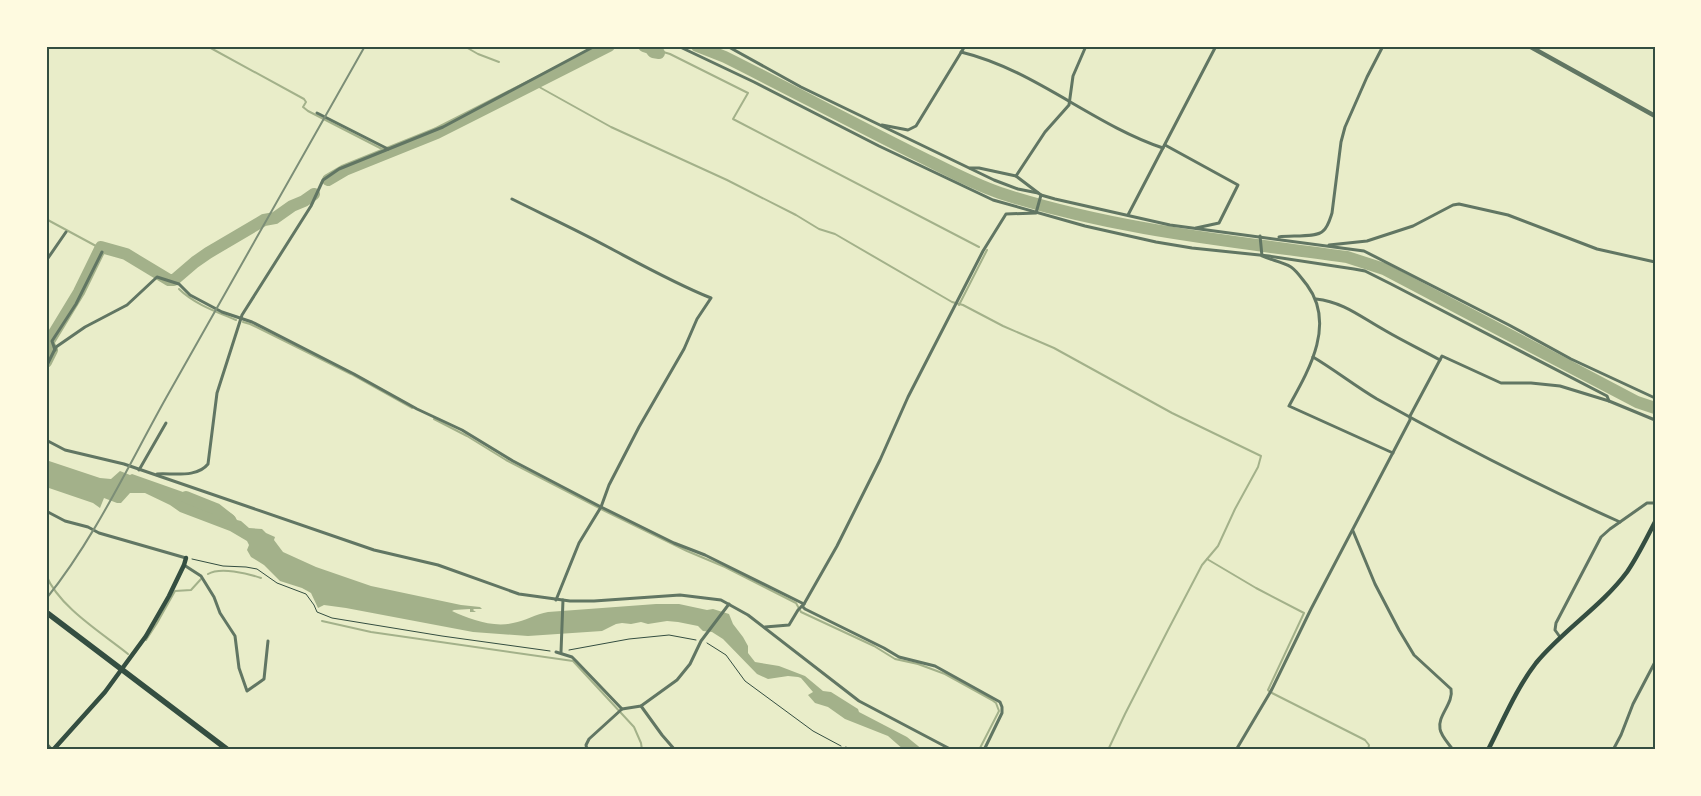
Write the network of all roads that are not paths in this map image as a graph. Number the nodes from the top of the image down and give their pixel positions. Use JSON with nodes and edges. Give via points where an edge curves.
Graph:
{"nodes":[{"id":1,"x":595,"y":46,"type":"edge"},
{"id":2,"x":678,"y":46,"type":"edge"},
{"id":3,"x":727,"y":46,"type":"edge"},
{"id":4,"x":965,"y":46,"type":"edge"},
{"id":5,"x":1086,"y":46,"type":"edge"},
{"id":6,"x":1216,"y":46,"type":"edge"},
{"id":7,"x":1383,"y":46,"type":"edge"},
{"id":8,"x":1529,"y":46,"type":"edge"},
{"id":9,"x":961,"y":52,"type":"junction"},
{"id":10,"x":1070,"y":101,"type":"junction"},
{"id":11,"x":317,"y":113,"type":"dead end"},
{"id":12,"x":1655,"y":116,"type":"edge"},
{"id":13,"x":876,"y":124,"type":"junction"},
{"id":14,"x":1164,"y":147,"type":"junction"},
{"id":15,"x":388,"y":149,"type":"junction"},
{"id":16,"x":970,"y":168,"type":"junction"},
{"id":17,"x":1016,"y":176,"type":"junction"},
{"id":18,"x":1040,"y":195,"type":"junction"},
{"id":19,"x":512,"y":199,"type":"dead end"},
{"id":20,"x":1037,"y":211,"type":"junction"},
{"id":21,"x":1128,"y":215,"type":"junction"},
{"id":22,"x":1194,"y":228,"type":"junction"},
{"id":23,"x":66,"y":232,"type":"dead end"},
{"id":24,"x":1260,"y":236,"type":"junction"},
{"id":25,"x":1276,"y":238,"type":"junction"},
{"id":26,"x":1326,"y":245,"type":"junction"},
{"id":27,"x":102,"y":252,"type":"dead end"},
{"id":28,"x":1262,"y":255,"type":"junction"},
{"id":29,"x":46,"y":261,"type":"edge"},
{"id":30,"x":1655,"y":262,"type":"edge"},
{"id":31,"x":1316,"y":300,"type":"junction"},
{"id":32,"x":241,"y":318,"type":"junction"},
{"id":33,"x":55,"y":350,"type":"junction"},
{"id":34,"x":1313,"y":358,"type":"junction"},
{"id":35,"x":1440,"y":360,"type":"junction"},
{"id":36,"x":46,"y":366,"type":"edge"},
{"id":37,"x":1655,"y":398,"type":"edge"},
{"id":38,"x":1609,"y":401,"type":"junction"},
{"id":39,"x":1410,"y":416,"type":"junction"},
{"id":40,"x":1655,"y":420,"type":"edge"},
{"id":41,"x":166,"y":422,"type":"dead end"},
{"id":42,"x":46,"y":440,"type":"edge"},
{"id":43,"x":1393,"y":453,"type":"junction"},
{"id":44,"x":139,"y":470,"type":"junction"},
{"id":45,"x":154,"y":474,"type":"junction"},
{"id":46,"x":1655,"y":503,"type":"edge"},
{"id":47,"x":600,"y":508,"type":"junction"},
{"id":48,"x":46,"y":511,"type":"edge"},
{"id":49,"x":1620,"y":522,"type":"junction"},
{"id":50,"x":1655,"y":522,"type":"edge"},
{"id":51,"x":1353,"y":531,"type":"junction"},
{"id":52,"x":186,"y":558,"type":"joint"},
{"id":53,"x":184,"y":565,"type":"junction"},
{"id":54,"x":556,"y":600,"type":"junction"},
{"id":55,"x":563,"y":602,"type":"junction"},
{"id":56,"x":728,"y":605,"type":"junction"},
{"id":57,"x":801,"y":607,"type":"junction"},
{"id":58,"x":46,"y":612,"type":"edge"},
{"id":59,"x":764,"y":627,"type":"junction"},
{"id":60,"x":1560,"y":637,"type":"junction"},
{"id":61,"x":268,"y":641,"type":"dead end"},
{"id":62,"x":561,"y":650,"type":"road end"},
{"id":63,"x":556,"y":652,"type":"road end"},
{"id":64,"x":1655,"y":662,"type":"edge"},
{"id":65,"x":122,"y":669,"type":"junction"},
{"id":66,"x":641,"y":706,"type":"junction"},
{"id":67,"x":620,"y":711,"type":"junction"},
{"id":68,"x":46,"y":743,"type":"edge"},
{"id":69,"x":942,"y":745,"type":"junction"},
{"id":70,"x":53,"y":750,"type":"edge"},
{"id":71,"x":228,"y":750,"type":"edge"},
{"id":72,"x":587,"y":750,"type":"edge"},
{"id":73,"x":675,"y":750,"type":"edge"},
{"id":74,"x":944,"y":750,"type":"edge"},
{"id":75,"x":952,"y":750,"type":"edge"},
{"id":76,"x":984,"y":750,"type":"edge"},
{"id":77,"x":1236,"y":750,"type":"edge"},
{"id":78,"x":1453,"y":750,"type":"edge"},
{"id":79,"x":1488,"y":750,"type":"edge"},
{"id":80,"x":1613,"y":750,"type":"edge"}],
"edges":[{"from":1,"to":15,"type":"street","via":[[442,127]]},
{"from":2,"to":20,"type":"street","via":[[993,200]]},
{"from":3,"to":13,"type":"street"},
{"from":4,"to":9,"type":"street"},
{"from":5,"to":10,"type":"street","via":[[1073,76]]},
{"from":6,"to":14,"type":"street"},
{"from":7,"to":25,"type":"street","via":[[1345,127],[1333,207],[1323,232]]},
{"from":8,"to":12,"type":"street"},
{"from":9,"to":10,"type":"street","via":[[1011,69]]},
{"from":9,"to":13,"type":"street","via":[[916,126],[908,130]]},
{"from":10,"to":14,"type":"street","via":[[1137,138]]},
{"from":10,"to":17,"type":"street"},
{"from":11,"to":15,"type":"street"},
{"from":13,"to":16,"type":"street"},
{"from":14,"to":21,"type":"street"},
{"from":14,"to":22,"type":"street","via":[[1238,186],[1219,223]]},
{"from":15,"to":32,"type":"street","via":[[323,180],[311,206]]},
{"from":16,"to":17,"type":"street"},
{"from":16,"to":18,"type":"street"},
{"from":17,"to":18,"type":"street"},
{"from":18,"to":20,"type":"street"},
{"from":18,"to":21,"type":"street"},
{"from":19,"to":47,"type":"street","via":[[711,298],[639,427]]},
{"from":20,"to":28,"type":"street","via":[[1156,242]]},
{"from":20,"to":57,"type":"street","via":[[1006,214],[983,251],[832,554]]},
{"from":21,"to":22,"type":"street"},
{"from":22,"to":24,"type":"street"},
{"from":23,"to":29,"type":"street"},
{"from":24,"to":25,"type":"street"},
{"from":24,"to":28,"type":"street"},
{"from":25,"to":26,"type":"street"},
{"from":26,"to":30,"type":"street","via":[[1367,241],[1413,226],[1459,204],[1508,215],[1598,248]]},
{"from":26,"to":37,"type":"street","via":[[1371,254],[1571,359]]},
{"from":27,"to":33,"type":"street","via":[[76,304],[52,341]]},
{"from":28,"to":31,"type":"street","via":[[1291,268],[1302,278]]},
{"from":28,"to":38,"type":"street","via":[[1365,271],[1607,396]]},
{"from":31,"to":34,"type":"street","via":[[1319,331]]},
{"from":31,"to":35,"type":"street","via":[[1342,305]]},
{"from":32,"to":33,"type":"street","via":[[190,295],[179,284],[157,277],[127,305],[85,327]]},
{"from":32,"to":45,"type":"street","via":[[217,393],[208,464],[198,472]]},
{"from":32,"to":47,"type":"street","via":[[462,430]]},
{"from":33,"to":36,"type":"street"},
{"from":34,"to":39,"type":"street","via":[[1375,398]]},
{"from":34,"to":43,"type":"street","via":[[1289,406]]},
{"from":35,"to":38,"type":"street","via":[[1442,356],[1501,383],[1560,386]]},
{"from":35,"to":39,"type":"street"},
{"from":38,"to":40,"type":"street"},
{"from":39,"to":43,"type":"street"},
{"from":39,"to":49,"type":"street","via":[[1512,471]]},
{"from":41,"to":44,"type":"street"},
{"from":42,"to":44,"type":"street","via":[[65,450]]},
{"from":43,"to":51,"type":"street"},
{"from":44,"to":45,"type":"street"},
{"from":45,"to":54,"type":"street","via":[[374,550],[438,565],[520,594]]},
{"from":46,"to":49,"type":"street","via":[[1647,503]]},
{"from":47,"to":54,"type":"street","via":[[578,543]]},
{"from":47,"to":57,"type":"street","via":[[705,554]]},
{"from":48,"to":52,"type":"street","via":[[99,533]]},
{"from":49,"to":60,"type":"street","via":[[1601,538],[1587,563],[1556,623],[1555,630]]},
{"from":50,"to":60,"type":"main road","via":[[1626,572]]},
{"from":51,"to":77,"type":"street","via":[[1272,691]]},
{"from":51,"to":78,"type":"street","via":[[1375,584],[1414,655],[1451,689],[1452,696],[1439,725]]},
{"from":52,"to":53,"type":"main road"},
{"from":53,"to":61,"type":"street","via":[[202,576],[235,636],[239,668],[247,691],[264,679]]},
{"from":53,"to":65,"type":"main road","via":[[156,621]]},
{"from":54,"to":55,"type":"street"},
{"from":55,"to":56,"type":"street","via":[[680,595],[710,598]]},
{"from":55,"to":62,"type":"street"},
{"from":56,"to":59,"type":"street"},
{"from":56,"to":66,"type":"street","via":[[677,680]]},
{"from":57,"to":59,"type":"street","via":[[789,625]]},
{"from":57,"to":76,"type":"street","via":[[899,657],[935,666],[1000,702],[1002,713]]},
{"from":58,"to":65,"type":"highway"},
{"from":59,"to":69,"type":"street","via":[[851,696]]},
{"from":60,"to":79,"type":"main road","via":[[1526,678]]},
{"from":63,"to":67,"type":"street","via":[[572,657]]},
{"from":64,"to":80,"type":"street"},
{"from":65,"to":70,"type":"main road"},
{"from":65,"to":71,"type":"highway"},
{"from":66,"to":67,"type":"street"},
{"from":66,"to":73,"type":"street"},
{"from":67,"to":72,"type":"street","via":[[589,739]]},
{"from":68,"to":70,"type":"street"},
{"from":69,"to":74,"type":"street"},
{"from":69,"to":75,"type":"street"}]}
